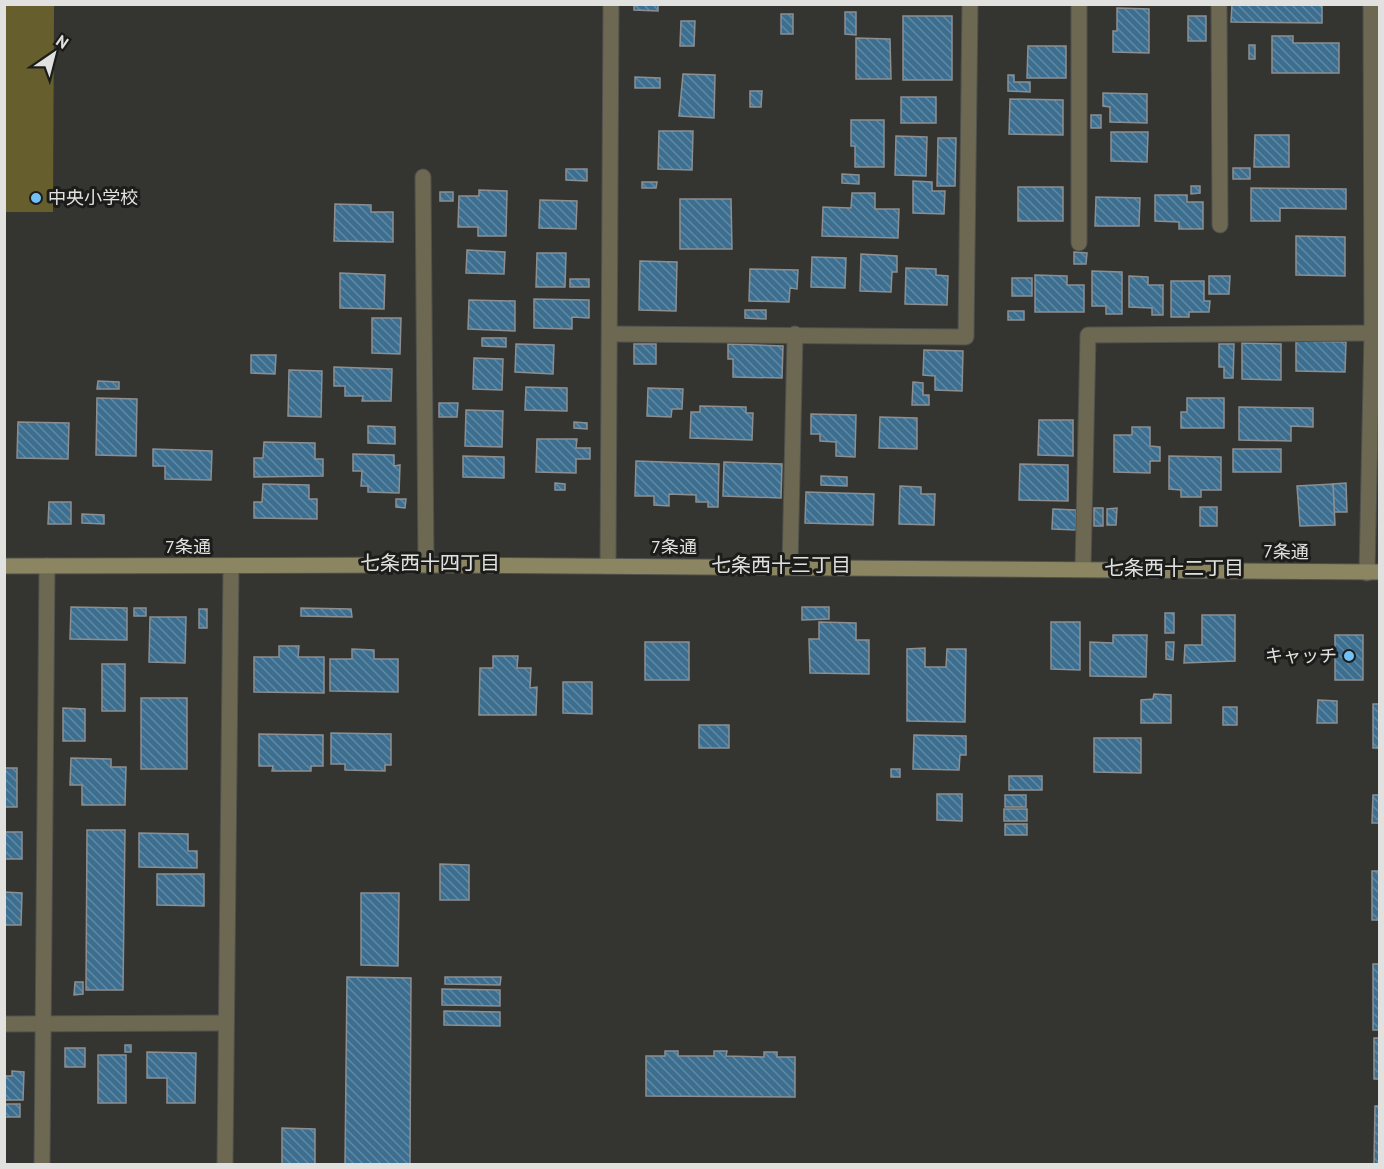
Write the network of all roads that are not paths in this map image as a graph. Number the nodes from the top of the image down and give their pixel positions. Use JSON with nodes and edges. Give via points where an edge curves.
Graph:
{"nodes":[{"id":1,"x":611,"y":4,"type":"edge"},
{"id":2,"x":970,"y":4,"type":"edge"},
{"id":3,"x":1079,"y":4,"type":"edge"},
{"id":4,"x":1219,"y":4,"type":"edge"},
{"id":5,"x":1371,"y":4,"type":"edge"},
{"id":6,"x":423,"y":177,"type":"dead end"},
{"id":7,"x":1220,"y":225,"type":"dead end"},
{"id":8,"x":1079,"y":243,"type":"dead end"},
{"id":9,"x":1372,"y":333,"type":"junction"},
{"id":10,"x":610,"y":334,"type":"junction"},
{"id":11,"x":795,"y":334,"type":"junction"},
{"id":12,"x":4,"y":566,"type":"edge"},
{"id":13,"x":47,"y":566,"type":"junction"},
{"id":14,"x":426,"y":566,"type":"junction"},
{"id":15,"x":608,"y":566,"type":"junction"},
{"id":16,"x":231,"y":567,"type":"junction"},
{"id":17,"x":790,"y":567,"type":"junction"},
{"id":18,"x":1083,"y":569,"type":"junction"},
{"id":19,"x":1373,"y":572,"type":"edge"},
{"id":20,"x":225,"y":1023,"type":"junction"},
{"id":21,"x":4,"y":1024,"type":"edge"},
{"id":22,"x":41,"y":1024,"type":"junction"},
{"id":23,"x":42,"y":1164,"type":"edge"},
{"id":24,"x":225,"y":1164,"type":"edge"}],
"edges":[{"from":1,"to":10,"type":"street"},
{"from":2,"to":11,"type":"street","via":[[966,337]]},
{"from":3,"to":8,"type":"street"},
{"from":4,"to":7,"type":"street"},
{"from":5,"to":9,"type":"street"},
{"from":6,"to":14,"type":"street"},
{"from":9,"to":18,"type":"street","via":[[1088,335]]},
{"from":9,"to":19,"type":"street"},
{"from":10,"to":11,"type":"street"},
{"from":10,"to":15,"type":"street"},
{"from":11,"to":17,"type":"street"},
{"from":12,"to":13,"type":"street","name":"7条通"},
{"from":13,"to":16,"type":"street","name":"7条通"},
{"from":13,"to":22,"type":"street"},
{"from":14,"to":15,"type":"street","name":"7条通"},
{"from":14,"to":16,"type":"street","name":"7条通"},
{"from":15,"to":17,"type":"street","name":"7条通"},
{"from":16,"to":20,"type":"street"},
{"from":17,"to":18,"type":"street","name":"7条通"},
{"from":18,"to":19,"type":"street","name":"7条通"},
{"from":20,"to":22,"type":"street"},
{"from":20,"to":24,"type":"street"},
{"from":21,"to":22,"type":"street"},
{"from":22,"to":23,"type":"street"}]}
